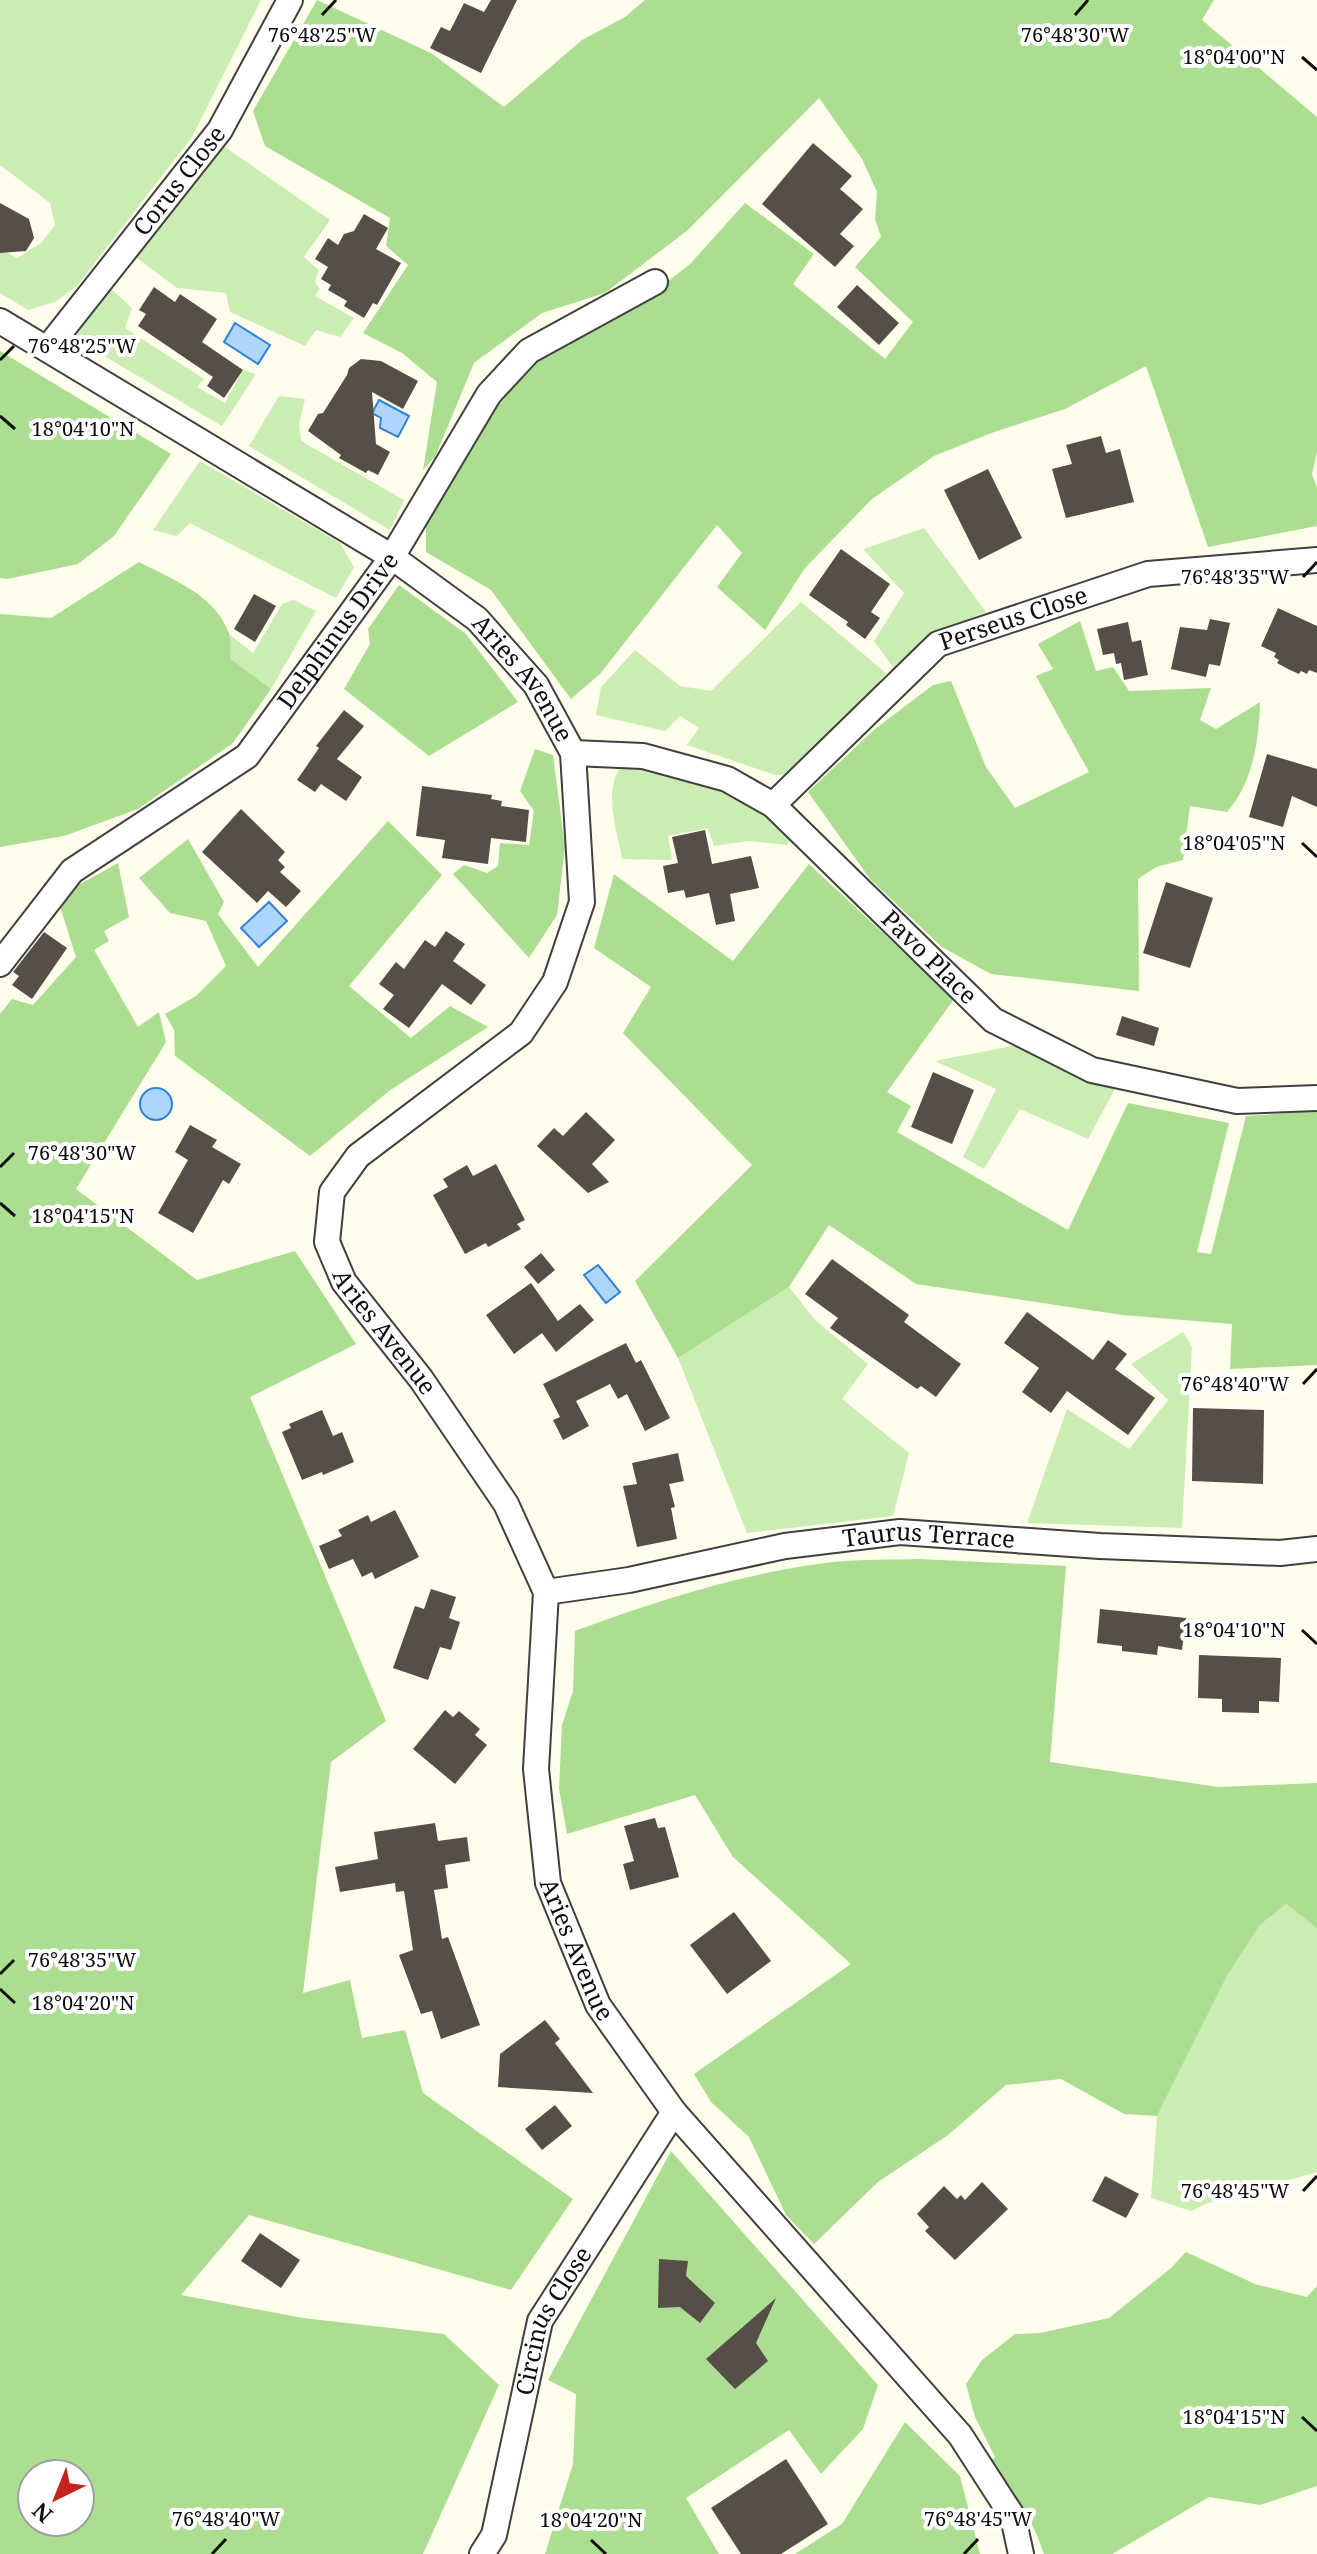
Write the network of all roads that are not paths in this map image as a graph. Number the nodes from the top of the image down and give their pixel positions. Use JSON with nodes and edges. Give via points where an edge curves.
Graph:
{"nodes":[{"id":1,"x":290,"y":0,"type":"edge"},
{"id":2,"x":655,"y":282,"type":"dead end"},
{"id":3,"x":0,"y":321,"type":"edge"},
{"id":4,"x":47,"y":349,"type":"junction"},
{"id":5,"x":392,"y":557,"type":"junction"},
{"id":6,"x":1317,"y":560,"type":"edge"},
{"id":7,"x":573,"y":753,"type":"junction"},
{"id":8,"x":773,"y":805,"type":"junction"},
{"id":9,"x":0,"y":964,"type":"edge"},
{"id":10,"x":1317,"y":1098,"type":"edge"},
{"id":11,"x":1317,"y":1549,"type":"edge"},
{"id":12,"x":546,"y":1592,"type":"junction"},
{"id":13,"x":674,"y":2112,"type":"junction"},
{"id":14,"x":482,"y":2554,"type":"edge"},
{"id":15,"x":1021,"y":2554,"type":"edge"}],
"edges":[{"from":1,"to":4,"type":"street","name":"Corus Close","via":[[220,130]]},
{"from":2,"to":5,"type":"street","name":"Delphinus Drive","via":[[529,351],[489,394]]},
{"from":3,"to":4,"type":"street","name":"Aries Avenue"},
{"from":4,"to":5,"type":"street","name":"Aries Avenue"},
{"from":5,"to":7,"type":"street","name":"Aries Avenue","via":[[477,619],[536,685]]},
{"from":5,"to":9,"type":"street","name":"Delphinus Drive","via":[[247,756],[72,871]]},
{"from":6,"to":8,"type":"street","name":"Perseus Close","via":[[1148,574],[938,644]]},
{"from":7,"to":8,"type":"street","name":"Pavo Place","via":[[643,756],[727,779]]},
{"from":7,"to":12,"type":"street","name":"Aries Avenue","via":[[582,902],[555,982],[521,1033],[358,1156],[332,1192],[327,1242],[344,1282],[421,1379],[506,1504]]},
{"from":8,"to":10,"type":"street","name":"Pavo Place","via":[[993,1020],[1092,1070],[1237,1101]]},
{"from":11,"to":12,"type":"street","name":"Taurus Terrace","via":[[1280,1553],[1100,1546],[900,1532],[785,1546]]},
{"from":12,"to":13,"type":"street","name":"Aries Avenue","via":[[536,1769],[548,1883],[598,2005]]},
{"from":13,"to":14,"type":"street","name":"Circinus Close","via":[[540,2321],[494,2535]]},
{"from":13,"to":15,"type":"street","name":"Aries Avenue","via":[[960,2435],[1013,2517]]}]}
